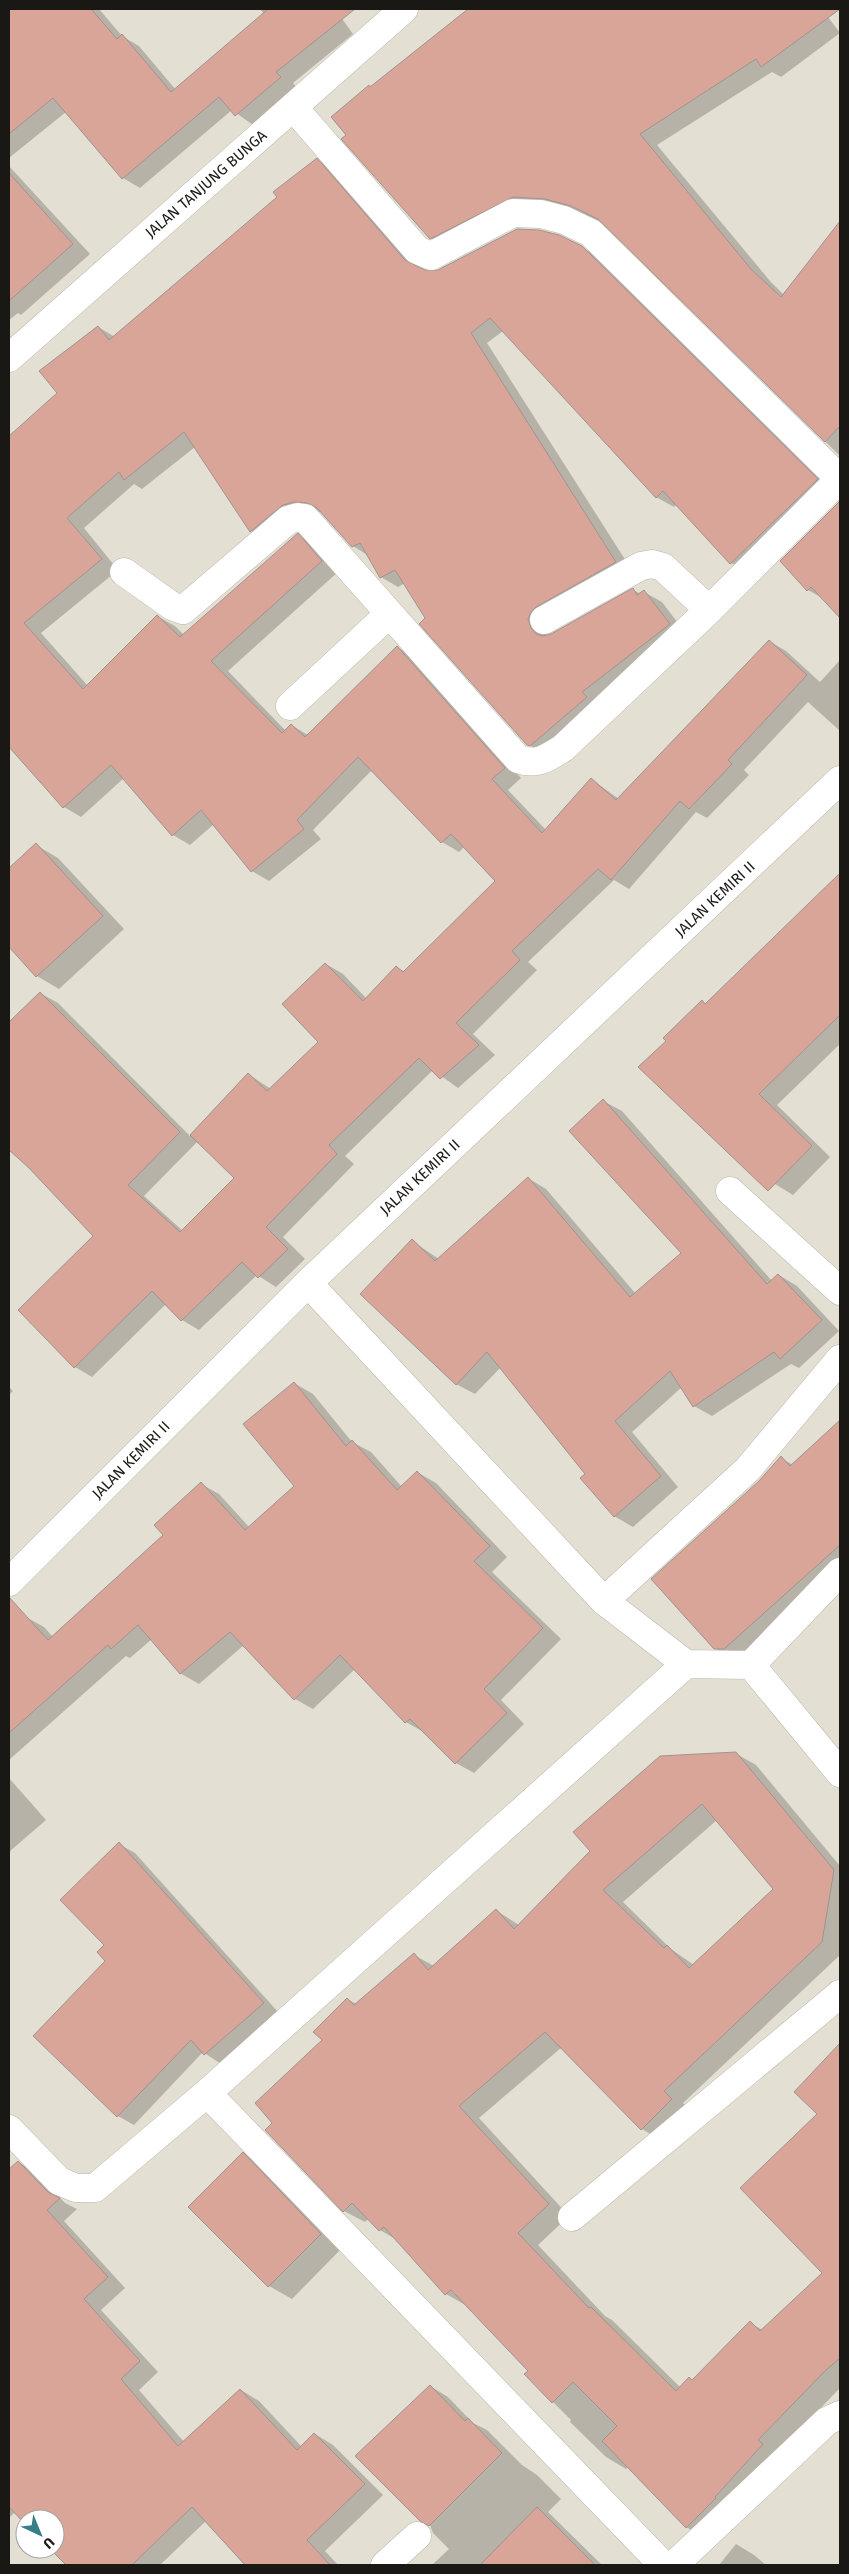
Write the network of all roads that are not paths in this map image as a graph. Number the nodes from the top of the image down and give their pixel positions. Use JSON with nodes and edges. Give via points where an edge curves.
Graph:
{"nodes":[{"id":1,"x":404,"y":9,"type":"edge"},
{"id":2,"x":293,"y":107,"type":"junction"},
{"id":3,"x":9,"y":358,"type":"edge"},
{"id":4,"x":840,"y":479,"type":"edge"},
{"id":5,"x":124,"y":572,"type":"dead end"},
{"id":6,"x":709,"y":610,"type":"junction"},
{"id":7,"x":389,"y":614,"type":"junction"},
{"id":8,"x":544,"y":620,"type":"dead end"},
{"id":9,"x":290,"y":706,"type":"dead end"},
{"id":10,"x":840,"y":780,"type":"edge"},
{"id":11,"x":730,"y":1191,"type":"dead end"},
{"id":12,"x":308,"y":1283,"type":"junction"},
{"id":13,"x":840,"y":1291,"type":"edge"},
{"id":14,"x":840,"y":1359,"type":"edge"},
{"id":15,"x":840,"y":1572,"type":"edge"},
{"id":16,"x":9,"y":1582,"type":"edge"},
{"id":17,"x":604,"y":1601,"type":"junction"},
{"id":18,"x":686,"y":1664,"type":"junction"},
{"id":19,"x":751,"y":1665,"type":"junction"},
{"id":20,"x":840,"y":1773,"type":"edge"},
{"id":21,"x":840,"y":1994,"type":"edge"},
{"id":22,"x":207,"y":2093,"type":"junction"},
{"id":23,"x":9,"y":2129,"type":"edge"},
{"id":24,"x":572,"y":2217,"type":"dead end"},
{"id":25,"x":840,"y":2415,"type":"edge"},
{"id":26,"x":417,"y":2536,"type":"dead end"},
{"id":27,"x":385,"y":2565,"type":"edge"},
{"id":28,"x":663,"y":2565,"type":"edge"},
{"id":29,"x":674,"y":2565,"type":"edge"}],
"edges":[{"from":1,"to":2,"type":"street","name":"JALAN TANJUNG BUNGA"},
{"from":2,"to":3,"type":"street","name":"JALAN TANJUNG BUNGA"},
{"from":2,"to":4,"type":"street","via":[[417,250],[430,256],[513,213],[541,214],[564,220],[591,233]]},
{"from":4,"to":6,"type":"street"},
{"from":5,"to":7,"type":"street","via":[[172,606],[183,610],[288,520],[305,518]]},
{"from":6,"to":7,"type":"street","via":[[562,748],[542,762],[528,763],[518,759]]},
{"from":6,"to":8,"type":"street","via":[[663,567],[652,564],[641,566]]},
{"from":7,"to":9,"type":"street"},
{"from":10,"to":12,"type":"street","name":"JALAN KEMIRI II"},
{"from":11,"to":13,"type":"street"},
{"from":12,"to":16,"type":"street","name":"JALAN KEMIRI II"},
{"from":12,"to":17,"type":"street"},
{"from":14,"to":17,"type":"street","via":[[748,1469]]},
{"from":15,"to":19,"type":"street"},
{"from":17,"to":18,"type":"street"},
{"from":18,"to":19,"type":"street"},
{"from":18,"to":22,"type":"street"},
{"from":19,"to":20,"type":"street"},
{"from":21,"to":24,"type":"street"},
{"from":22,"to":23,"type":"street","via":[[95,2188],[76,2188],[59,2181]]},
{"from":22,"to":28,"type":"street"},
{"from":25,"to":29,"type":"street","via":[[827,2421]]},
{"from":26,"to":27,"type":"street"}]}
